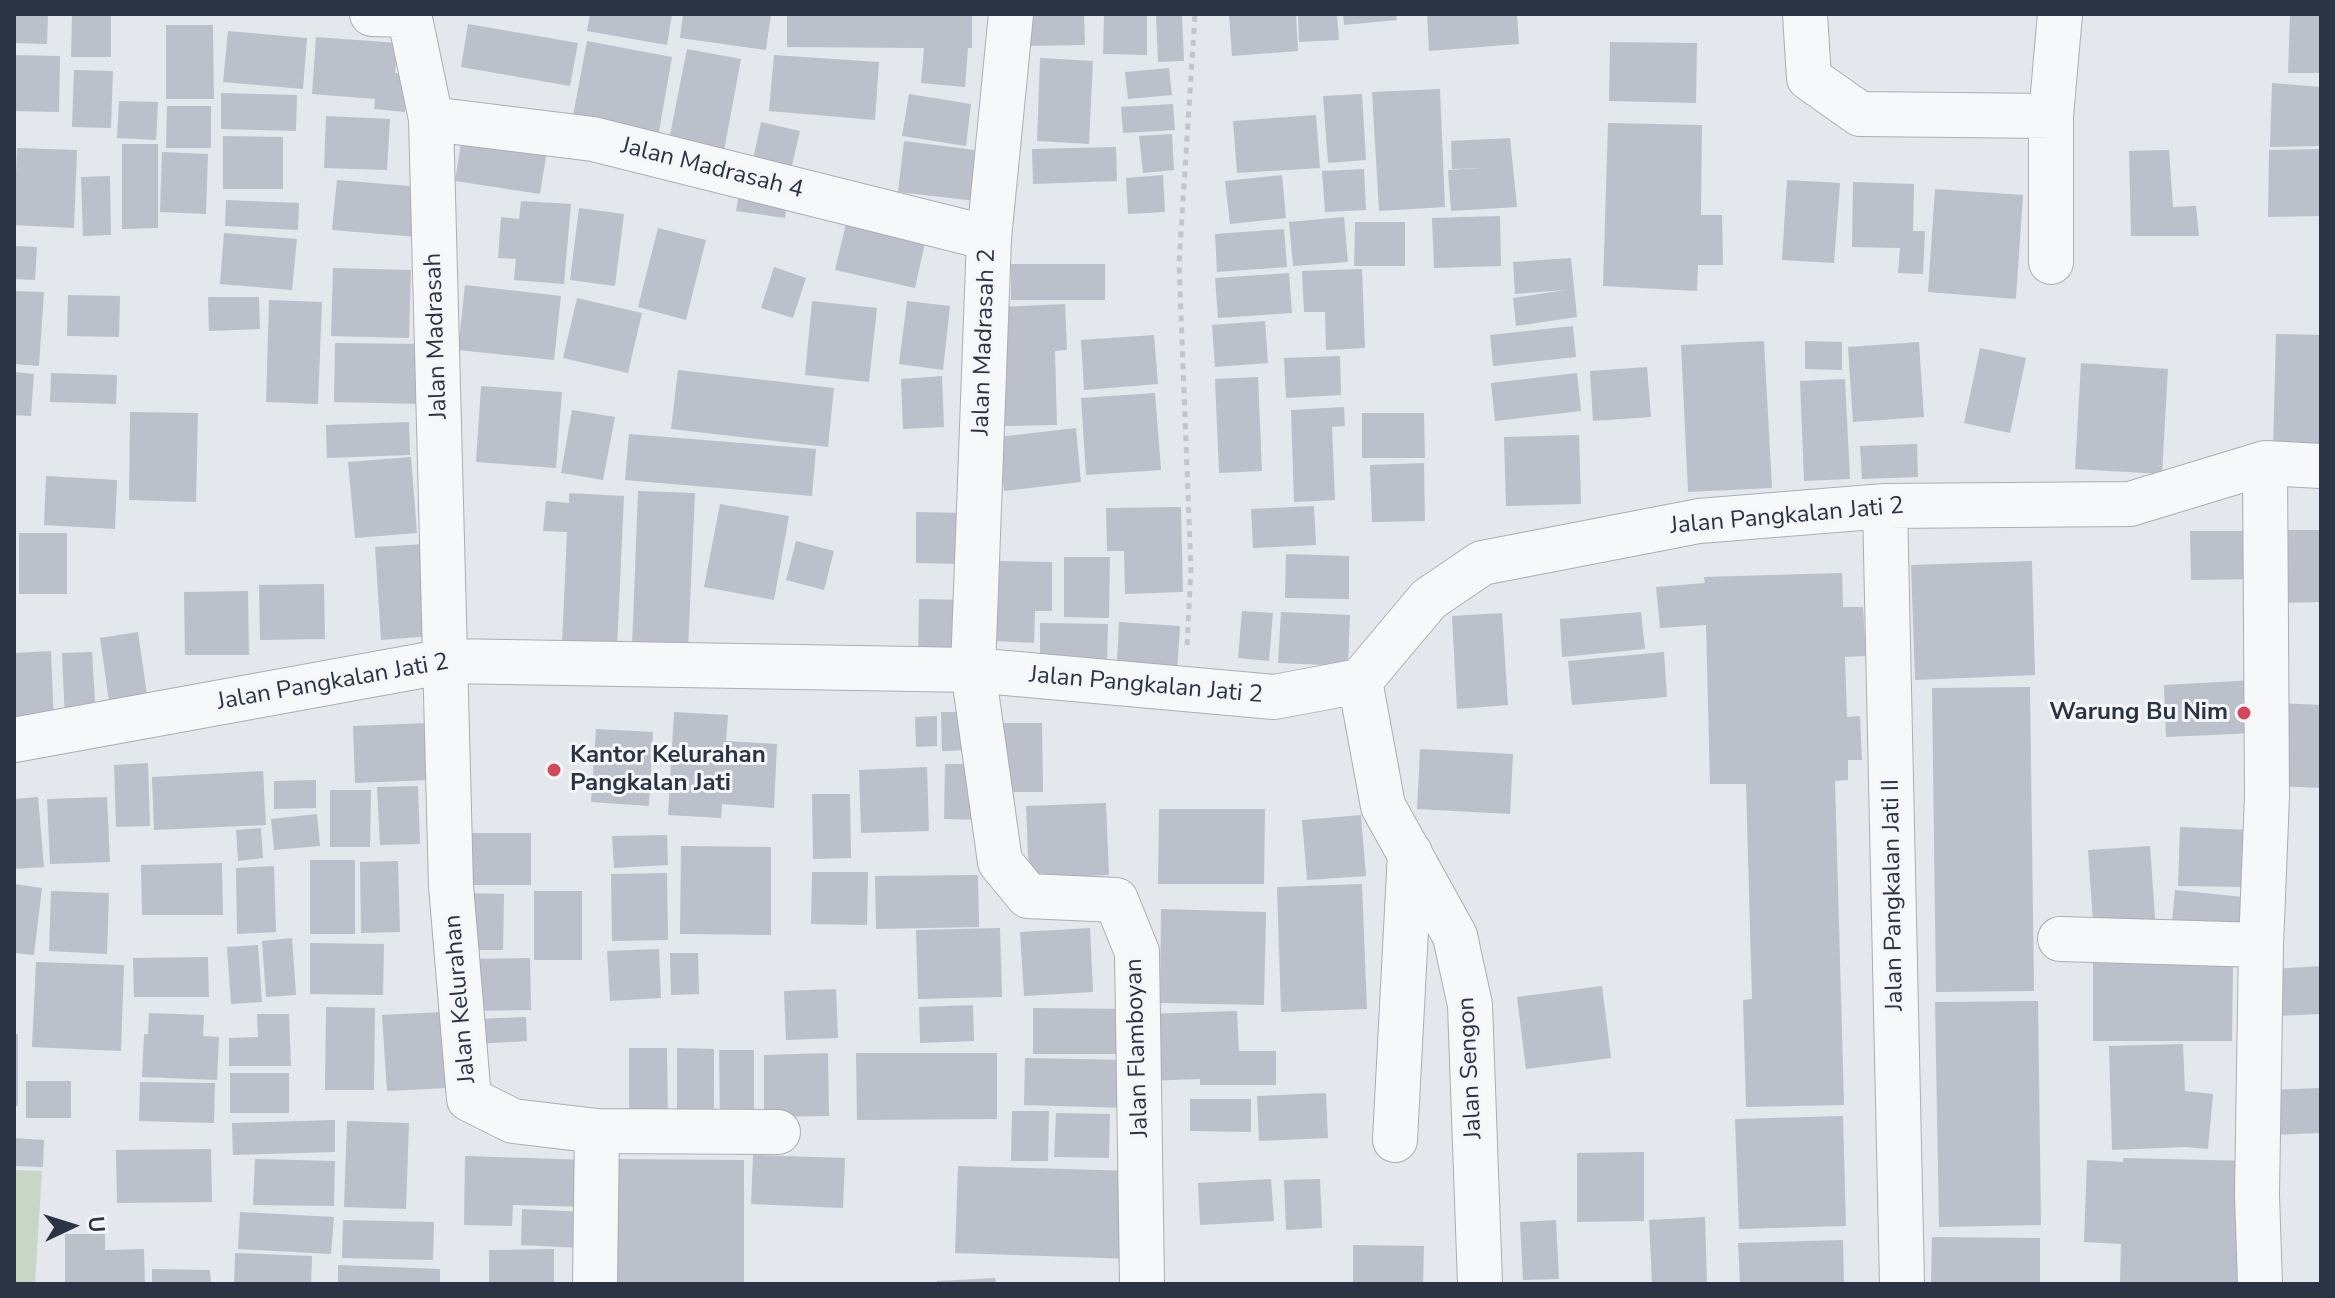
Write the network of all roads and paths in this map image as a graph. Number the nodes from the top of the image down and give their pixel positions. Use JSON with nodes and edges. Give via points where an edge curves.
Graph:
{"nodes":[{"id":1,"x":397,"y":14,"type":"edge"},
{"id":2,"x":1011,"y":14,"type":"edge"},
{"id":3,"x":1195,"y":14,"type":"edge"},
{"id":4,"x":1805,"y":14,"type":"edge"},
{"id":5,"x":2060,"y":14,"type":"edge"},
{"id":6,"x":2051,"y":116,"type":"junction"},
{"id":7,"x":431,"y":119,"type":"junction"},
{"id":8,"x":989,"y":238,"type":"junction"},
{"id":9,"x":2051,"y":262,"type":"dead end"},
{"id":10,"x":2265,"y":463,"type":"junction"},
{"id":11,"x":2321,"y":466,"type":"edge"},
{"id":12,"x":1885,"y":506,"type":"junction"},
{"id":13,"x":447,"y":661,"type":"junction"},
{"id":14,"x":973,"y":670,"type":"junction"},
{"id":15,"x":1360,"y":681,"type":"junction"},
{"id":16,"x":1184,"y":690,"type":"junction"},
{"id":17,"x":14,"y":740,"type":"edge"},
{"id":18,"x":1410,"y":853,"type":"junction"},
{"id":19,"x":2060,"y":939,"type":"dead end"},
{"id":20,"x":2261,"y":945,"type":"junction"},
{"id":21,"x":597,"y":1131,"type":"junction"},
{"id":22,"x":778,"y":1132,"type":"dead end"},
{"id":23,"x":1395,"y":1140,"type":"dead end"},
{"id":24,"x":595,"y":1284,"type":"edge"},
{"id":25,"x":1142,"y":1284,"type":"edge"},
{"id":26,"x":1480,"y":1284,"type":"edge"},
{"id":27,"x":1902,"y":1284,"type":"edge"},
{"id":28,"x":2260,"y":1284,"type":"edge"}],
"edges":[{"from":1,"to":7,"type":"street","name":"Jalan Madrasah"},
{"from":2,"to":8,"type":"street","name":"Jalan Madrasah 2"},
{"from":3,"to":16,"type":"path","via":[[1179,263],[1191,570]]},
{"from":4,"to":6,"type":"street","via":[[1809,78],[1860,114]]},
{"from":5,"to":6,"type":"street"},
{"from":6,"to":9,"type":"street"},
{"from":7,"to":8,"type":"street","name":"Jalan Madrasah 4","via":[[593,139]]},
{"from":7,"to":13,"type":"street","name":"Jalan Madrasah"},
{"from":8,"to":14,"type":"street","name":"Jalan Madrasah 2"},
{"from":10,"to":11,"type":"street","name":"Jalan Pangkalan Jati 2"},
{"from":10,"to":12,"type":"street","name":"Jalan Pangkalan Jati 2","via":[[2130,504]]},
{"from":10,"to":20,"type":"street","via":[[2267,796]]},
{"from":12,"to":15,"type":"street","name":"Jalan Pangkalan Jati 2","via":[[1699,521],[1482,563],[1429,599]]},
{"from":12,"to":27,"type":"street","name":"Jalan Pangkalan Jati II"},
{"from":13,"to":14,"type":"street","name":"Jalan Pangkalan Jati 2"},
{"from":13,"to":17,"type":"street","name":"Jalan Pangkalan Jati 2"},
{"from":13,"to":21,"type":"street","name":"Jalan Kelurahan","via":[[451,886],[469,1099],[513,1121]]},
{"from":14,"to":16,"type":"street","name":"Jalan Pangkalan Jati 2"},
{"from":14,"to":25,"type":"street","name":"Jalan Flamboyan","via":[[1000,862],[1028,896],[1116,900],[1137,952]]},
{"from":15,"to":16,"type":"street","name":"Jalan Pangkalan Jati 2","via":[[1274,697]]},
{"from":15,"to":18,"type":"street","name":"Jalan Sengon","via":[[1383,806]]},
{"from":18,"to":23,"type":"street"},
{"from":18,"to":26,"type":"street","name":"Jalan Sengon","via":[[1455,936],[1470,1005]]},
{"from":19,"to":20,"type":"street"},
{"from":20,"to":28,"type":"street"},
{"from":21,"to":22,"type":"street"},
{"from":21,"to":24,"type":"street"}]}
